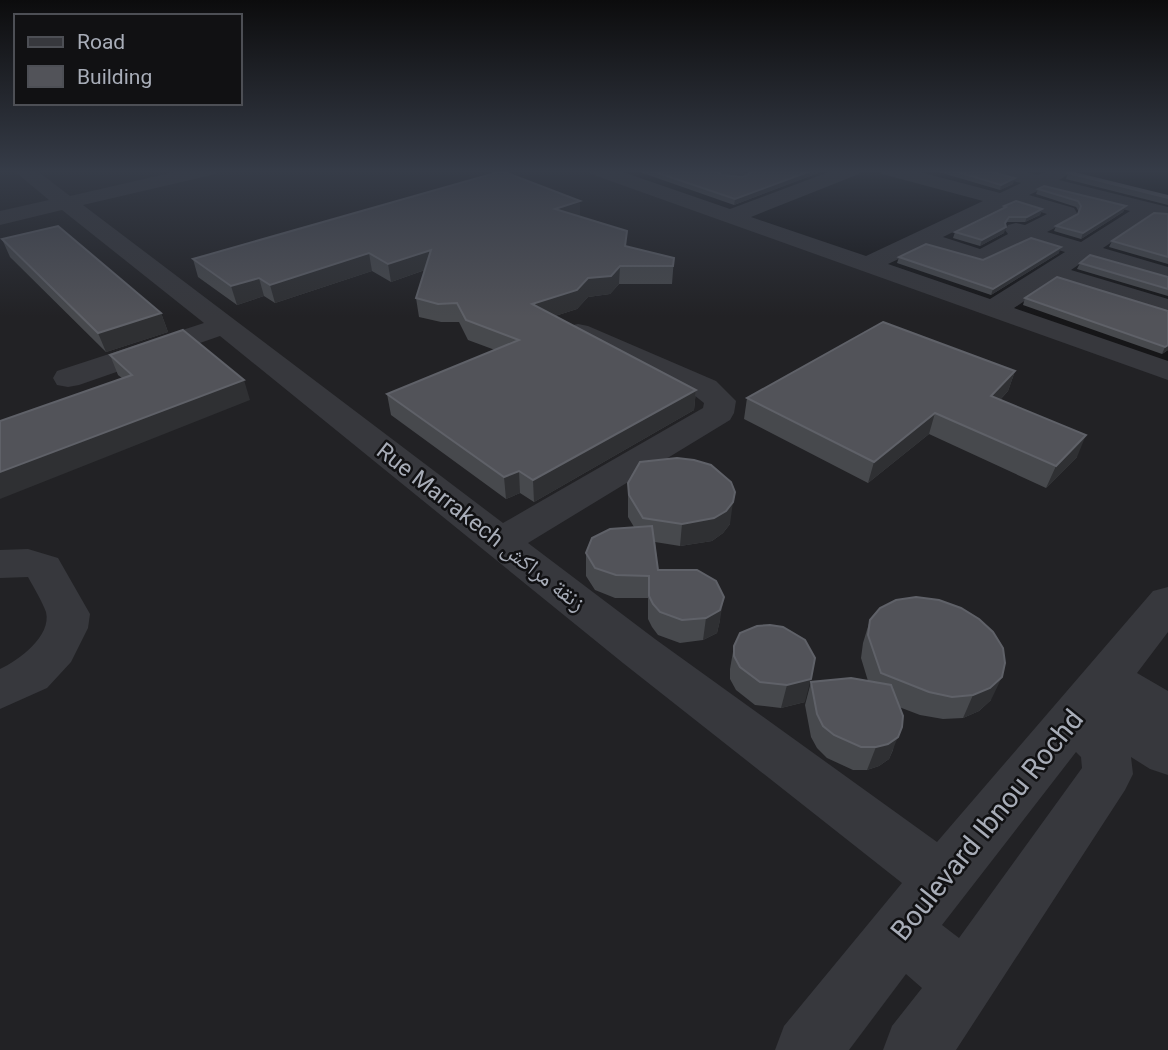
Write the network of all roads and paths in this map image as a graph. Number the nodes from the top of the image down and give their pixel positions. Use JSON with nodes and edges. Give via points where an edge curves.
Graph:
{"nodes":[{"id":1,"x":86,"y":219,"type":"edge"},
{"id":2,"x":742,"y":219,"type":"edge"},
{"id":3,"x":966,"y":219,"type":"edge"},
{"id":4,"x":977,"y":219,"type":"edge"},
{"id":5,"x":1055,"y":219,"type":"edge"},
{"id":6,"x":1140,"y":219,"type":"edge"},
{"id":7,"x":1123,"y":226,"type":"junction"},
{"id":8,"x":1027,"y":234,"type":"junction"},
{"id":9,"x":1157,"y":235,"type":"edge"},
{"id":10,"x":923,"y":239,"type":"junction"},
{"id":11,"x":1084,"y":250,"type":"junction"},
{"id":12,"x":869,"y":264,"type":"junction"},
{"id":13,"x":1051,"y":272,"type":"junction"},
{"id":14,"x":1166,"y":273,"type":"edge"},
{"id":15,"x":1130,"y":296,"type":"junction"},
{"id":16,"x":1168,"y":308,"type":"edge"},
{"id":17,"x":992,"y":310,"type":"junction"},
{"id":18,"x":224,"y":325,"type":"junction"},
{"id":19,"x":575,"y":330,"type":"edge"},
{"id":20,"x":1071,"y":338,"type":"junction"},
{"id":21,"x":1168,"y":371,"type":"edge"},
{"id":22,"x":68,"y":378,"type":"dead end"},
{"id":23,"x":500,"y":542,"type":"junction"},
{"id":24,"x":0,"y":564,"type":"edge"},
{"id":25,"x":1168,"y":602,"type":"edge"},
{"id":26,"x":0,"y":690,"type":"edge"},
{"id":27,"x":1088,"y":700,"type":"junction"},
{"id":28,"x":1168,"y":714,"type":"edge"},
{"id":29,"x":1168,"y":754,"type":"edge"},
{"id":30,"x":942,"y":879,"type":"junction"},
{"id":31,"x":902,"y":931,"type":"junction"},
{"id":32,"x":965,"y":983,"type":"junction"},
{"id":33,"x":808,"y":1050,"type":"edge"},
{"id":34,"x":916,"y":1050,"type":"edge"}],
"edges":[{"from":1,"to":18,"type":"street","name":"Rue Marrakech زنقة مراكش"},
{"from":2,"to":12,"type":"street"},
{"from":3,"to":10,"type":"street"},
{"from":4,"to":8,"type":"street"},
{"from":5,"to":8,"type":"street"},
{"from":6,"to":7,"type":"street"},
{"from":7,"to":9,"type":"street"},
{"from":7,"to":11,"type":"street"},
{"from":8,"to":10,"type":"street","via":[[979,257]]},
{"from":8,"to":11,"type":"street"},
{"from":10,"to":12,"type":"street"},
{"from":11,"to":13,"type":"street"},
{"from":11,"to":14,"type":"street"},
{"from":12,"to":17,"type":"street"},
{"from":13,"to":15,"type":"street"},
{"from":13,"to":17,"type":"street"},
{"from":14,"to":15,"type":"street"},
{"from":15,"to":16,"type":"street"},
{"from":15,"to":20,"type":"street"},
{"from":17,"to":20,"type":"street"},
{"from":18,"to":22,"type":"street"},
{"from":18,"to":23,"type":"street","name":"Rue Marrakech زنقة مراكش"},
{"from":19,"to":23,"type":"street","via":[[705,388],[720,401],[718,413]]},
{"from":20,"to":21,"type":"street"},
{"from":23,"to":30,"type":"street","name":"Rue Marrakech زنقة مراكش"},
{"from":24,"to":26,"type":"street","via":[[28,563],[44,568],[68,614],[55,650],[32,675]]},
{"from":25,"to":27,"type":"street","name":"Boulevard Ibnou Rochd"},
{"from":27,"to":28,"type":"street"},
{"from":27,"to":29,"type":"street"},
{"from":27,"to":30,"type":"street","name":"Boulevard Ibnou Rochd"},
{"from":27,"to":32,"type":"street","via":[[1093,736],[1107,756],[1107,774]]},
{"from":30,"to":31,"type":"street","name":"Boulevard Ibnou Rochd"},
{"from":31,"to":32,"type":"street"},
{"from":31,"to":33,"type":"street","name":"Boulevard Ibnou Rochd"},
{"from":32,"to":34,"type":"street"}]}
